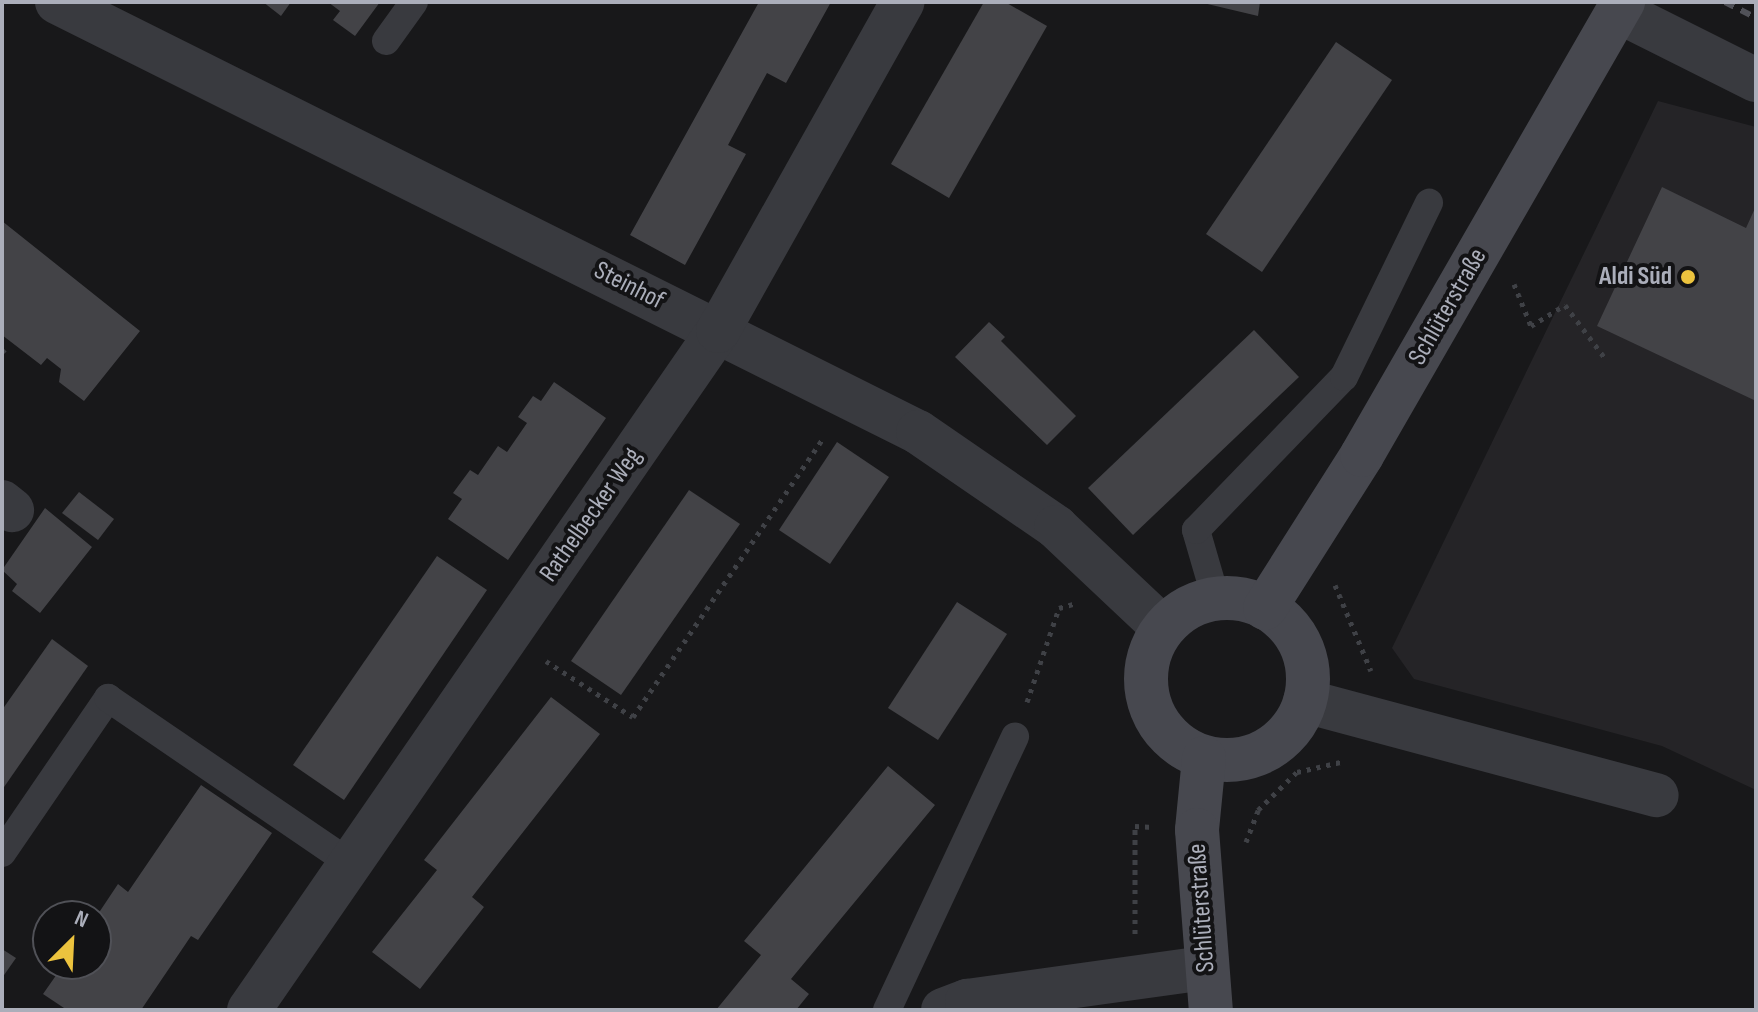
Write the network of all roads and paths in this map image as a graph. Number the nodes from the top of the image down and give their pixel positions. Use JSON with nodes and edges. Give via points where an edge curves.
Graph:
{"nodes":[{"id":1,"x":57,"y":2,"type":"edge"},
{"id":2,"x":414,"y":2,"type":"edge"},
{"id":3,"x":903,"y":2,"type":"edge"},
{"id":4,"x":1620,"y":6,"type":"edge"},
{"id":5,"x":386,"y":41,"type":"dead end"},
{"id":6,"x":1756,"y":80,"type":"edge"},
{"id":7,"x":1429,"y":203,"type":"dead end"},
{"id":8,"x":1491,"y":232,"type":"junction"},
{"id":9,"x":718,"y":331,"type":"junction"},
{"id":10,"x":1605,"y":358,"type":"dead end"},
{"id":11,"x":851,"y":396,"type":"junction"},
{"id":12,"x":1339,"y":573,"type":"dead end"},
{"id":13,"x":1122,"y":588,"type":"junction"},
{"id":14,"x":1216,"y":599,"type":"junction"},
{"id":15,"x":1265,"y":608,"type":"junction"},
{"id":16,"x":1163,"y":628,"type":"junction"},
{"id":17,"x":507,"y":636,"type":"junction"},
{"id":18,"x":1305,"y":701,"type":"junction"},
{"id":19,"x":1363,"y":715,"type":"junction"},
{"id":20,"x":1015,"y":737,"type":"joint"},
{"id":21,"x":1204,"y":758,"type":"junction"},
{"id":22,"x":1657,"y":795,"type":"dead end"},
{"id":23,"x":2,"y":853,"type":"edge"},
{"id":24,"x":1247,"y":855,"type":"dead end"},
{"id":25,"x":350,"y":863,"type":"junction"},
{"id":26,"x":1208,"y":989,"type":"edge"},
{"id":27,"x":249,"y":1010,"type":"edge"},
{"id":28,"x":887,"y":1010,"type":"edge"},
{"id":29,"x":943,"y":1010,"type":"edge"}],
"edges":[{"from":1,"to":9,"type":"street","name":"Steinhof"},
{"from":2,"to":5,"type":"lane"},
{"from":3,"to":9,"type":"street","name":"Rathelbecker Weg"},
{"from":4,"to":6,"type":"street"},
{"from":4,"to":8,"type":"street","name":"Schlüterstraße"},
{"from":7,"to":14,"type":"lane","via":[[1344,377],[1196,530]]},
{"from":8,"to":10,"type":"path","via":[[1531,326],[1565,305]]},
{"from":8,"to":15,"type":"street","name":"Schlüterstraße","via":[[1362,455]]},
{"from":9,"to":11,"type":"street","name":"Steinhof"},
{"from":9,"to":17,"type":"street","name":"Rathelbecker Weg"},
{"from":11,"to":13,"type":"street","name":"Steinhof","via":[[918,432],[1056,527]]},
{"from":11,"to":17,"type":"path","via":[[633,717]]},
{"from":12,"to":19,"type":"path","via":[[1335,587],[1372,666]]},
{"from":13,"to":16,"type":"street","name":"Steinhof"},
{"from":13,"to":20,"type":"path","via":[[1059,608]]},
{"from":14,"to":15,"type":"street","via":[[1242,599]]},
{"from":14,"to":16,"type":"street","via":[[1187,608]]},
{"from":15,"to":18,"type":"street","via":[[1287,625],[1302,647],[1308,675]]},
{"from":16,"to":21,"type":"street","via":[[1150,651],[1148,703],[1160,727],[1179,746]]},
{"from":17,"to":25,"type":"street","name":"Rathelbecker Weg"},
{"from":18,"to":19,"type":"street"},
{"from":18,"to":21,"type":"street","via":[[1293,730],[1269,750],[1246,759]]},
{"from":19,"to":22,"type":"street"},
{"from":19,"to":24,"type":"path","via":[[1352,759],[1297,772],[1258,810],[1246,840]]},
{"from":20,"to":28,"type":"lane"},
{"from":21,"to":26,"type":"street","name":"Schlüterstraße","via":[[1197,830]]},
{"from":23,"to":25,"type":"lane","via":[[108,698]]},
{"from":25,"to":27,"type":"street","name":"Rathelbecker Weg"},
{"from":26,"to":29,"type":"street","via":[[967,1001]]}]}
